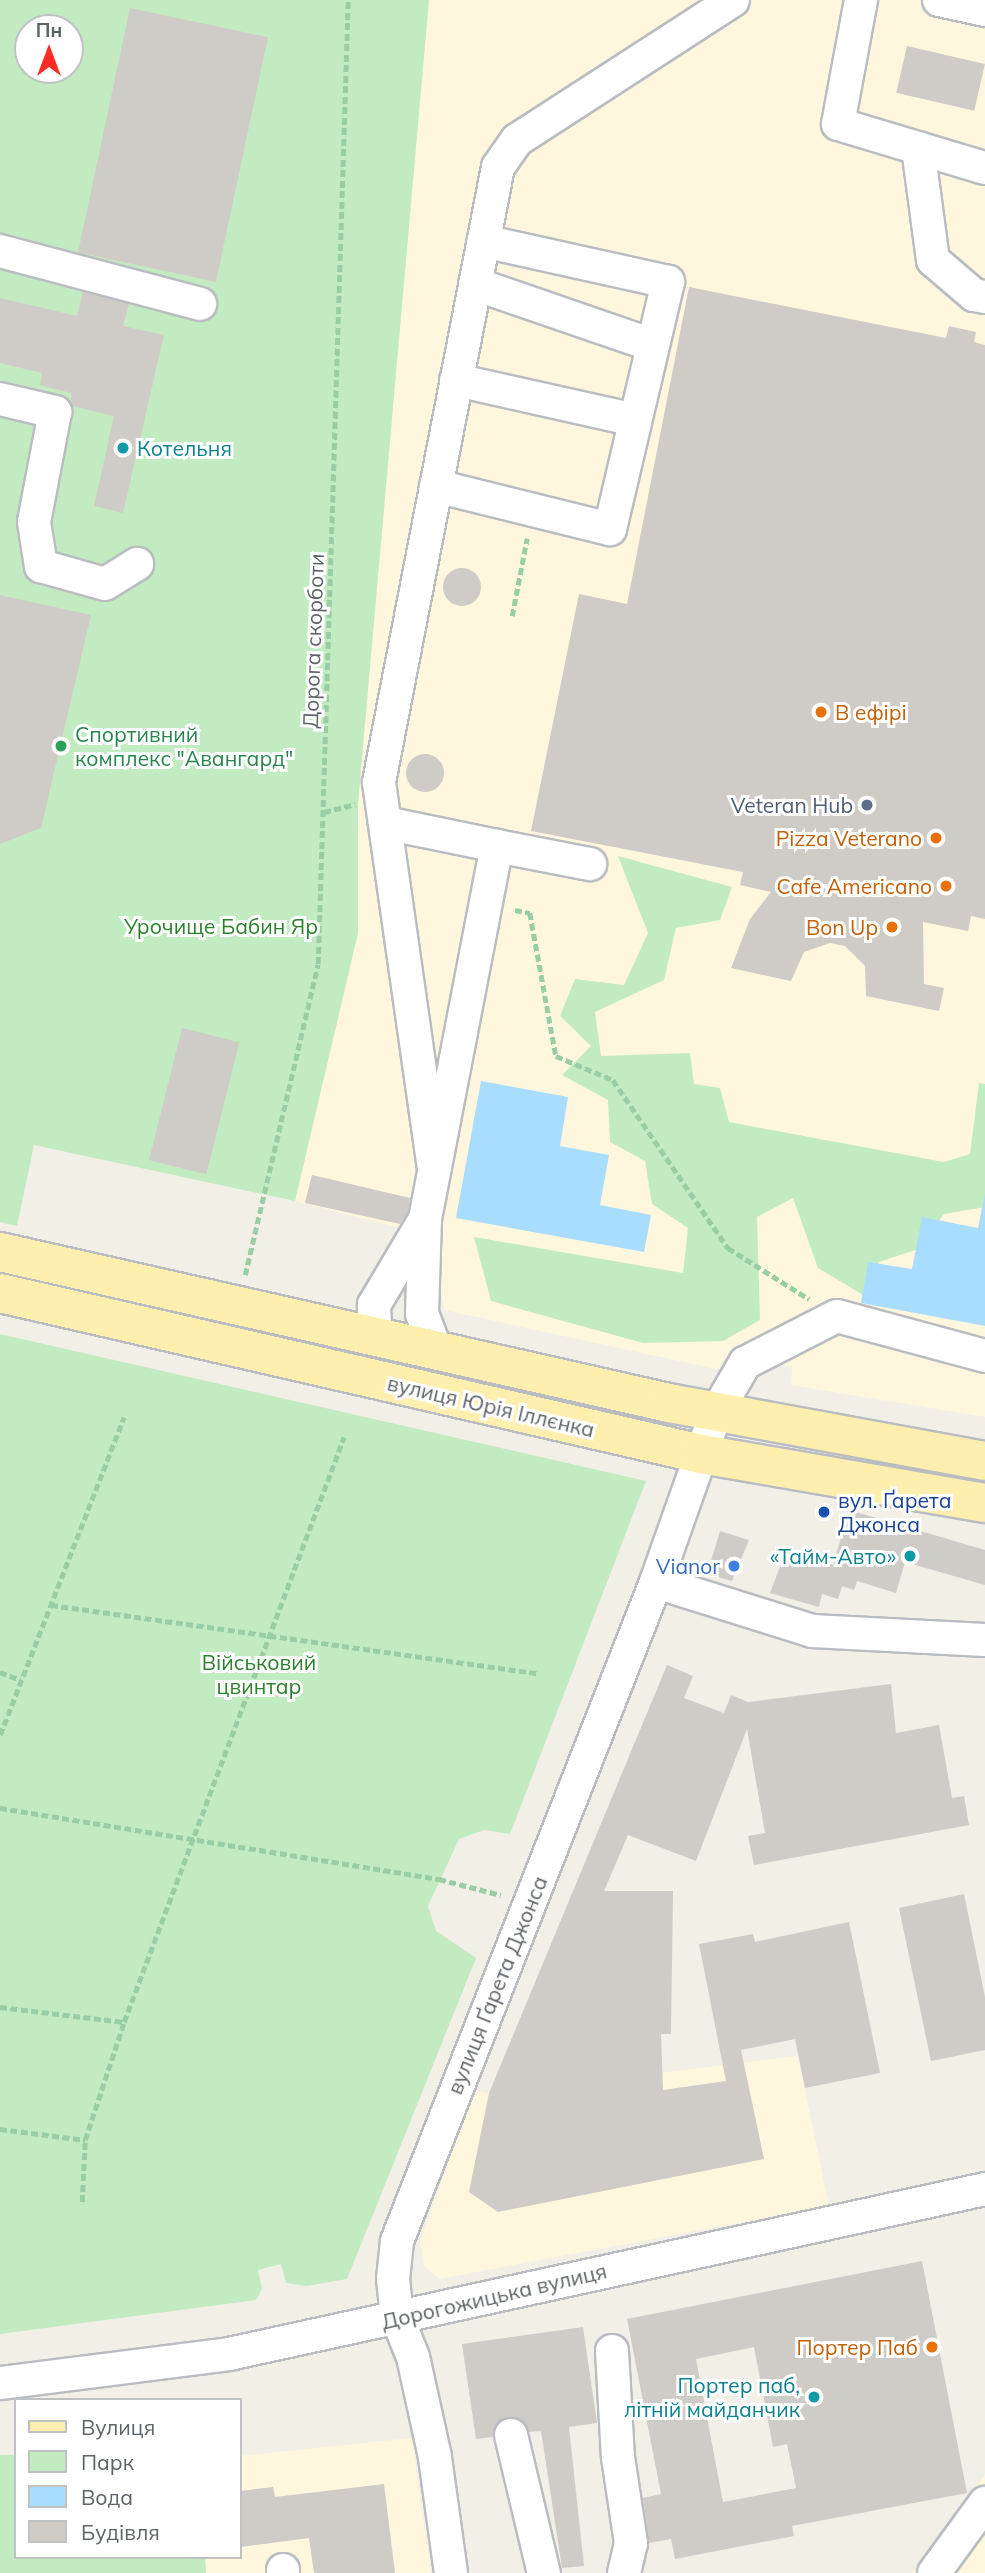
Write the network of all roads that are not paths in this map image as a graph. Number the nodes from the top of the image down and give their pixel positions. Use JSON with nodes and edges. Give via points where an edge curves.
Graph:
{"nodes":[{"id":1,"x":733,"y":0,"type":"edge"},
{"id":2,"x":862,"y":0,"type":"edge"},
{"id":3,"x":939,"y":0,"type":"edge"},
{"id":4,"x":985,"y":10,"type":"edge"},
{"id":5,"x":918,"y":148,"type":"junction"},
{"id":6,"x":985,"y":168,"type":"edge"},
{"id":7,"x":483,"y":241,"type":"junction"},
{"id":8,"x":0,"y":251,"type":"edge"},
{"id":9,"x":475,"y":284,"type":"junction"},
{"id":10,"x":985,"y":297,"type":"edge"},
{"id":11,"x":200,"y":304,"type":"dead end"},
{"id":12,"x":649,"y":344,"type":"junction"},
{"id":13,"x":456,"y":380,"type":"junction"},
{"id":14,"x":0,"y":399,"type":"edge"},
{"id":15,"x":635,"y":420,"type":"junction"},
{"id":16,"x":436,"y":486,"type":"junction"},
{"id":17,"x":137,"y":564,"type":"dead end"},
{"id":18,"x":385,"y":823,"type":"junction"},
{"id":19,"x":497,"y":846,"type":"junction"},
{"id":20,"x":590,"y":864,"type":"dead end"},
{"id":21,"x":434,"y":1169,"type":"junction"},
{"id":22,"x":425,"y":1219,"type":"junction"},
{"id":23,"x":0,"y":1252,"type":"edge"},
{"id":24,"x":0,"y":1293,"type":"edge"},
{"id":25,"x":376,"y":1337,"type":"junction"},
{"id":26,"x":436,"y":1350,"type":"junction"},
{"id":27,"x":985,"y":1356,"type":"edge"},
{"id":28,"x":716,"y":1413,"type":"junction"},
{"id":29,"x":701,"y":1454,"type":"junction"},
{"id":30,"x":985,"y":1461,"type":"edge"},
{"id":31,"x":985,"y":1503,"type":"edge"},
{"id":32,"x":656,"y":1582,"type":"junction"},
{"id":33,"x":985,"y":1640,"type":"edge"},
{"id":34,"x":985,"y":2189,"type":"edge"},
{"id":35,"x":397,"y":2317,"type":"junction"},
{"id":36,"x":612,"y":2351,"type":"dead end"},
{"id":37,"x":0,"y":2383,"type":"edge"},
{"id":38,"x":510,"y":2435,"type":"dead end"},
{"id":39,"x":985,"y":2503,"type":"edge"},
{"id":40,"x":451,"y":2573,"type":"edge"},
{"id":41,"x":544,"y":2573,"type":"edge"},
{"id":42,"x":624,"y":2573,"type":"edge"},
{"id":43,"x":934,"y":2573,"type":"edge"}],
"edges":[{"from":1,"to":7,"type":"street","via":[[504,152]]},
{"from":2,"to":5,"type":"street","via":[[838,124]]},
{"from":3,"to":4,"type":"street"},
{"from":5,"to":6,"type":"street"},
{"from":5,"to":10,"type":"street","via":[[933,260],[974,295]]},
{"from":7,"to":9,"type":"street"},
{"from":7,"to":12,"type":"street","via":[[668,282]]},
{"from":8,"to":11,"type":"street"},
{"from":9,"to":12,"type":"street"},
{"from":9,"to":13,"type":"street"},
{"from":12,"to":15,"type":"street"},
{"from":13,"to":15,"type":"street"},
{"from":13,"to":16,"type":"street"},
{"from":14,"to":17,"type":"street","via":[[55,412],[34,522],[41,566],[105,584]]},
{"from":15,"to":16,"type":"street","via":[[610,529]]},
{"from":16,"to":18,"type":"street","via":[[379,782]]},
{"from":18,"to":19,"type":"street"},
{"from":18,"to":21,"type":"street"},
{"from":19,"to":20,"type":"street"},
{"from":19,"to":21,"type":"street"},
{"from":21,"to":22,"type":"street"},
{"from":22,"to":25,"type":"street","via":[[374,1305]]},
{"from":22,"to":26,"type":"street","via":[[422,1314]]},
{"from":23,"to":25,"type":"main road","name":"вулиця Юрія Іллєнка"},
{"from":24,"to":29,"type":"main road","name":"вулиця Юрія Іллєнка"},
{"from":25,"to":26,"type":"main road","name":"вулиця Юрія Іллєнка"},
{"from":26,"to":28,"type":"main road","name":"вулиця Юрія Іллєнка"},
{"from":27,"to":28,"type":"street","name":"вулиця Ґарета Джонса","via":[[837,1316],[745,1363]]},
{"from":28,"to":29,"type":"street","name":"вулиця Ґарета Джонса"},
{"from":28,"to":30,"type":"main road","name":"вулиця Юрія Іллєнка"},
{"from":29,"to":31,"type":"main road","name":"вулиця Юрія Іллєнка"},
{"from":29,"to":32,"type":"street","name":"вулиця Ґарета Джонса"},
{"from":32,"to":33,"type":"street","via":[[812,1631]]},
{"from":32,"to":35,"type":"street","name":"вулиця Ґарета Джонса","via":[[397,2241],[393,2279]]},
{"from":34,"to":35,"type":"street","name":"Дорогожицька вулиця"},
{"from":35,"to":37,"type":"street","name":"Дорогожицька вулиця","via":[[229,2354]]},
{"from":35,"to":40,"type":"street","name":"вулиця Ґарета Джонса","via":[[413,2357],[435,2457]]},
{"from":36,"to":42,"type":"street","via":[[631,2543]]},
{"from":38,"to":41,"type":"street"},
{"from":39,"to":43,"type":"street"}]}
